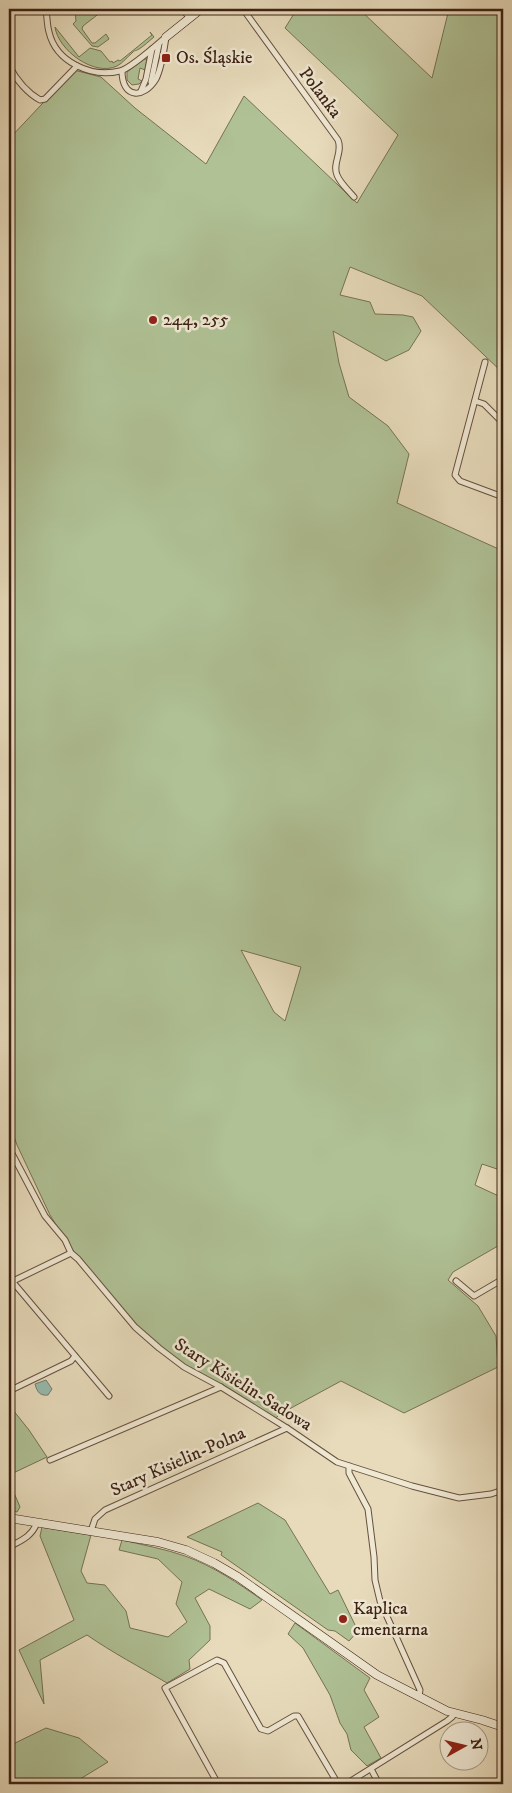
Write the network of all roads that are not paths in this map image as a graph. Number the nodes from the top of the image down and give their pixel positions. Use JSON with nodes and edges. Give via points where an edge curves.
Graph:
{"nodes":[{"id":1,"x":46,"y":9,"type":"edge"},
{"id":2,"x":182,"y":9,"type":"edge"},
{"id":3,"x":201,"y":9,"type":"edge"},
{"id":4,"x":243,"y":9,"type":"edge"},
{"id":5,"x":190,"y":18,"type":"junction"},
{"id":6,"x":166,"y":37,"type":"junction"},
{"id":7,"x":159,"y":43,"type":"junction"},
{"id":8,"x":152,"y":49,"type":"junction"},
{"id":9,"x":9,"y":66,"type":"edge"},
{"id":10,"x":77,"y":66,"type":"junction"},
{"id":11,"x":122,"y":71,"type":"junction"},
{"id":12,"x":151,"y":85,"type":"junction"},
{"id":13,"x":141,"y":92,"type":"junction"},
{"id":14,"x":354,"y":197,"type":"dead end"},
{"id":15,"x":485,"y":362,"type":"dead end"},
{"id":16,"x":475,"y":401,"type":"junction"},
{"id":17,"x":503,"y":423,"type":"edge"},
{"id":18,"x":503,"y":496,"type":"edge"},
{"id":19,"x":9,"y":1148,"type":"edge"},
{"id":20,"x":72,"y":1253,"type":"junction"},
{"id":21,"x":503,"y":1279,"type":"edge"},
{"id":22,"x":456,"y":1281,"type":"dead end"},
{"id":23,"x":10,"y":1282,"type":"edge"},
{"id":24,"x":75,"y":1356,"type":"junction"},
{"id":25,"x":221,"y":1387,"type":"junction"},
{"id":26,"x":9,"y":1391,"type":"edge"},
{"id":27,"x":109,"y":1396,"type":"dead end"},
{"id":28,"x":287,"y":1428,"type":"junction"},
{"id":29,"x":50,"y":1460,"type":"dead end"},
{"id":30,"x":349,"y":1466,"type":"junction"},
{"id":31,"x":503,"y":1490,"type":"edge"},
{"id":32,"x":9,"y":1518,"type":"edge"},
{"id":33,"x":37,"y":1523,"type":"junction"},
{"id":34,"x":91,"y":1531,"type":"junction"},
{"id":35,"x":9,"y":1546,"type":"edge"},
{"id":36,"x":503,"y":1616,"type":"edge"},
{"id":37,"x":503,"y":1632,"type":"edge"},
{"id":38,"x":419,"y":1696,"type":"junction"},
{"id":39,"x":454,"y":1714,"type":"junction"},
{"id":40,"x":503,"y":1727,"type":"edge"},
{"id":41,"x":371,"y":1769,"type":"junction"},
{"id":42,"x":9,"y":1779,"type":"edge"},
{"id":43,"x":15,"y":1784,"type":"edge"},
{"id":44,"x":218,"y":1784,"type":"edge"},
{"id":45,"x":338,"y":1784,"type":"edge"},
{"id":46,"x":346,"y":1784,"type":"edge"},
{"id":47,"x":379,"y":1784,"type":"edge"}],
"edges":[{"from":1,"to":10,"type":"street","via":[[49,33],[54,43],[60,53]]},
{"from":2,"to":5,"type":"street"},
{"from":3,"to":5,"type":"street"},
{"from":4,"to":14,"type":"street","name":"Polanka","via":[[338,140],[340,151],[336,173]]},
{"from":5,"to":6,"type":"street"},
{"from":6,"to":7,"type":"street"},
{"from":6,"to":12,"type":"street","via":[[160,69]]},
{"from":7,"to":8,"type":"street"},
{"from":7,"to":12,"type":"street"},
{"from":8,"to":11,"type":"street"},
{"from":8,"to":13,"type":"street"},
{"from":9,"to":10,"type":"street","via":[[19,82],[40,100]]},
{"from":10,"to":11,"type":"street","via":[[97,72]]},
{"from":11,"to":13,"type":"street","via":[[124,87]]},
{"from":12,"to":13,"type":"street"},
{"from":15,"to":16,"type":"street"},
{"from":16,"to":17,"type":"street","via":[[484,404]]},
{"from":16,"to":18,"type":"street","via":[[455,475],[460,481]]},
{"from":19,"to":20,"type":"street","name":"Stary Kisielin-Sadowa","via":[[45,1216]]},
{"from":20,"to":23,"type":"street"},
{"from":20,"to":25,"type":"street","name":"Stary Kisielin-Sadowa","via":[[150,1340],[184,1367]]},
{"from":21,"to":22,"type":"street","via":[[474,1296]]},
{"from":23,"to":24,"type":"street"},
{"from":24,"to":26,"type":"street","via":[[71,1361]]},
{"from":24,"to":27,"type":"street"},
{"from":25,"to":28,"type":"street","name":"Stary Kisielin-Sadowa"},
{"from":25,"to":29,"type":"street"},
{"from":28,"to":30,"type":"street","name":"Stary Kisielin-Sadowa"},
{"from":28,"to":34,"type":"street","name":"Stary Kisielin-Polna","via":[[105,1510],[95,1519]]},
{"from":30,"to":31,"type":"street","name":"Stary Kisielin-Sadowa","via":[[459,1498]]},
{"from":30,"to":38,"type":"street","via":[[368,1509],[380,1601],[420,1690]]},
{"from":32,"to":33,"type":"street"},
{"from":33,"to":34,"type":"street"},
{"from":33,"to":35,"type":"street","via":[[27,1538]]},
{"from":34,"to":38,"type":"street","via":[[158,1542],[214,1563],[377,1675]]},
{"from":36,"to":37,"type":"street"},
{"from":38,"to":39,"type":"street"},
{"from":39,"to":40,"type":"street"},
{"from":39,"to":41,"type":"street"},
{"from":41,"to":46,"type":"street"},
{"from":41,"to":47,"type":"street"},
{"from":42,"to":43,"type":"street"},
{"from":44,"to":45,"type":"street","via":[[165,1688],[217,1660],[224,1663],[261,1729],[268,1731],[298,1716]]}]}
